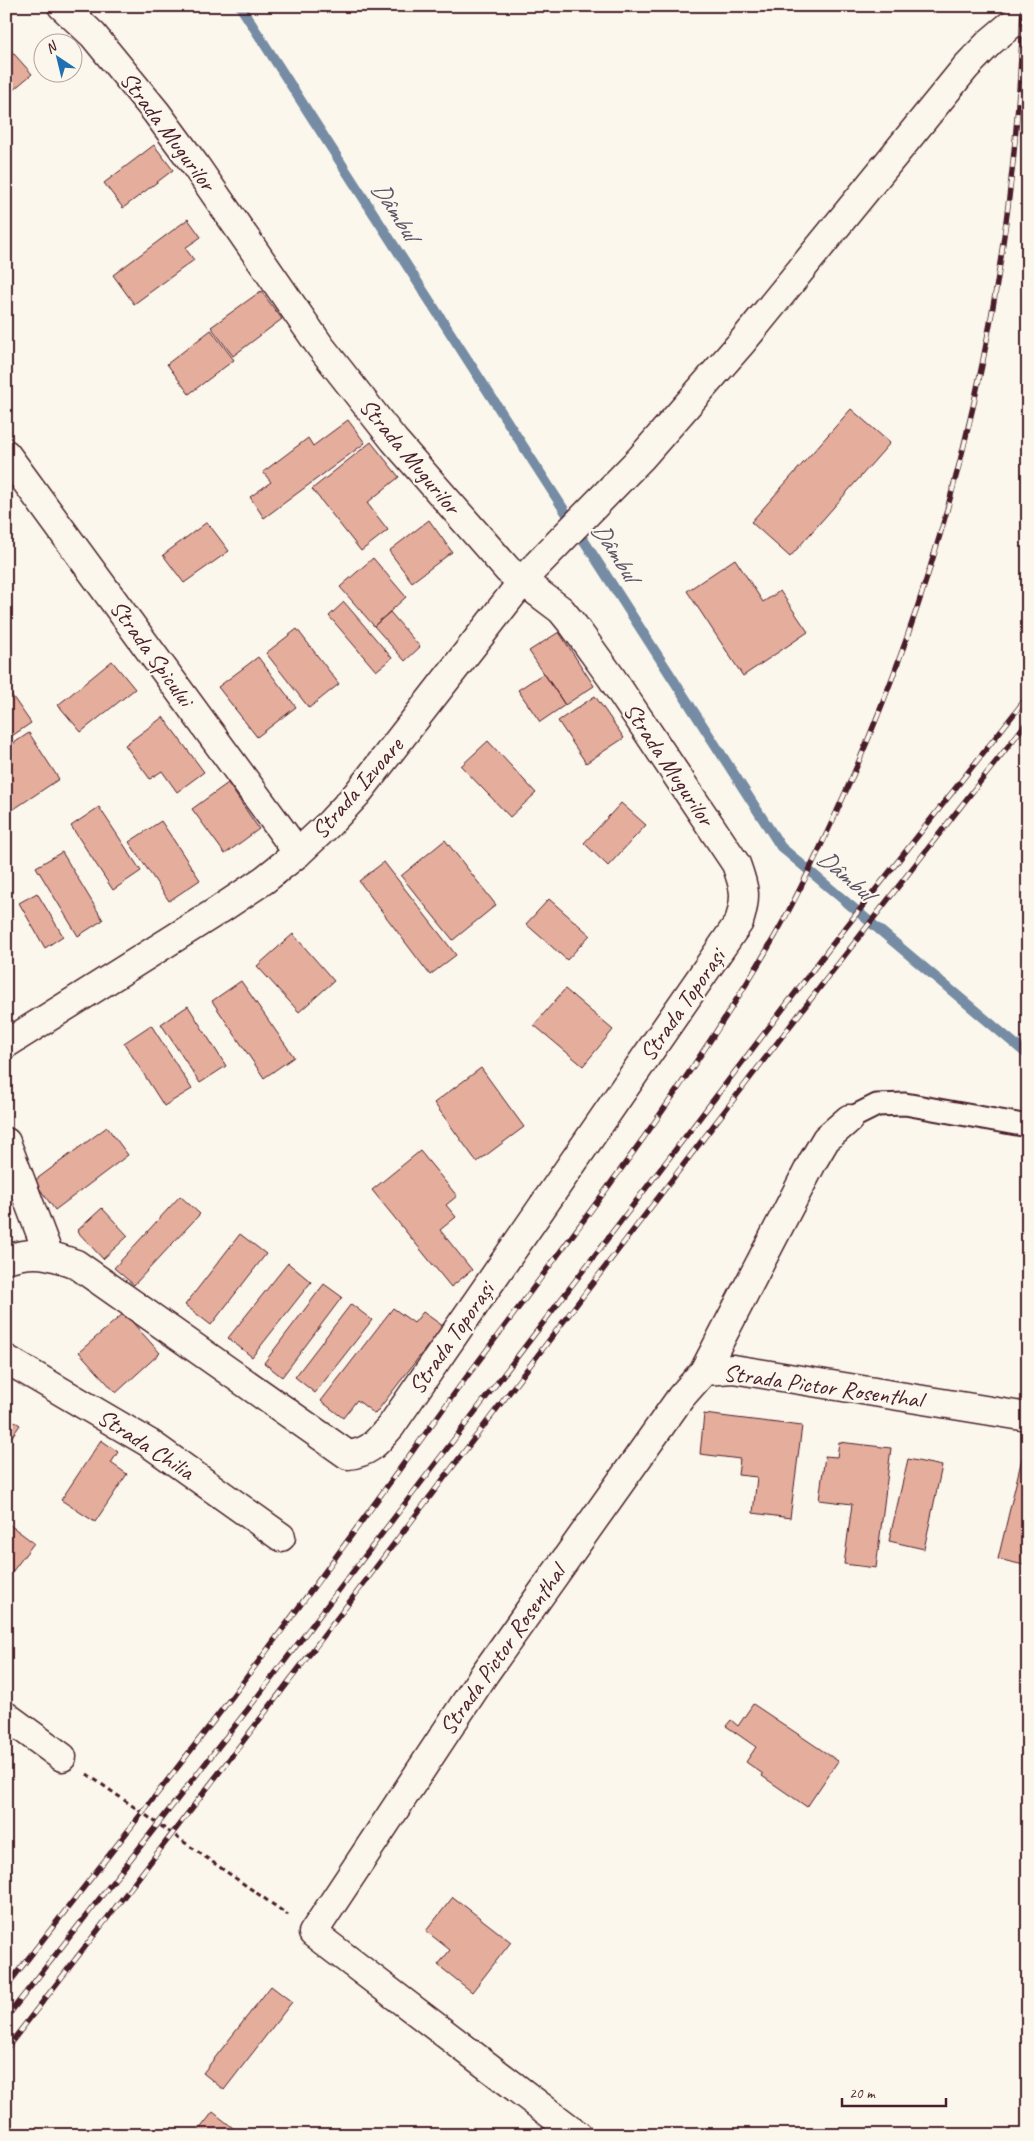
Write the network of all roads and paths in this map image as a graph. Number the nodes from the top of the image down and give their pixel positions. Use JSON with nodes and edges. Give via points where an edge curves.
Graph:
{"nodes":[{"id":1,"x":62,"y":6,"type":"edge"},
{"id":2,"x":1028,"y":10,"type":"edge"},
{"id":3,"x":6,"y":454,"type":"edge"},
{"id":4,"x":526,"y":577,"type":"junction"},
{"id":5,"x":298,"y":853,"type":"junction"},
{"id":6,"x":744,"y":906,"type":"joint"},
{"id":7,"x":6,"y":1044,"type":"edge"},
{"id":8,"x":849,"y":1119,"type":"joint"},
{"id":9,"x":1028,"y":1126,"type":"edge"},
{"id":10,"x":6,"y":1142,"type":"edge"},
{"id":11,"x":48,"y":1254,"type":"junction"},
{"id":12,"x":6,"y":1259,"type":"edge"},
{"id":13,"x":6,"y":1359,"type":"edge"},
{"id":14,"x":704,"y":1371,"type":"junction"},
{"id":15,"x":1028,"y":1417,"type":"edge"},
{"id":16,"x":281,"y":1537,"type":"dead end"},
{"id":17,"x":6,"y":1716,"type":"edge"},
{"id":18,"x":62,"y":1756,"type":"joint"},
{"id":19,"x":313,"y":1933,"type":"junction"},
{"id":20,"x":578,"y":2135,"type":"edge"}],
"edges":[{"from":1,"to":4,"type":"street","name":"Strada Mugurilor","via":[[93,35],[156,112],[320,346],[394,440],[491,551]]},
{"from":2,"to":4,"type":"street","name":"Strada Izvoare","via":[[990,42],[966,68],[743,341],[641,458]]},
{"from":3,"to":5,"type":"street","name":"Strada Spicului"},
{"from":4,"to":5,"type":"street","name":"Strada Izvoare","via":[[357,794]]},
{"from":4,"to":6,"type":"street","name":"Strada Mugurilor","via":[[561,610],[611,677],[736,864],[745,887]]},
{"from":5,"to":7,"type":"street","name":"Strada Izvoare","via":[[219,910]]},
{"from":6,"to":11,"type":"street","name":"Strada Toporași","via":[[739,922],[391,1426],[374,1446],[362,1453],[348,1455],[76,1264]]},
{"from":8,"to":9,"type":"lane","via":[[877,1105],[905,1104]]},
{"from":8,"to":14,"type":"street","via":[[826,1139],[813,1161]]},
{"from":10,"to":11,"type":"street"},
{"from":11,"to":12,"type":"street","name":"Strada Toporași","via":[[18,1255]]},
{"from":13,"to":16,"type":"street","name":"Strada Chilia","via":[[149,1443]]},
{"from":14,"to":15,"type":"street","name":"Strada Pictor Rosenthal","via":[[734,1369]]},
{"from":14,"to":19,"type":"street","name":"Strada Pictor Rosenthal","via":[[675,1405],[484,1672]]},
{"from":17,"to":18,"type":"street"},
{"from":18,"to":19,"type":"path"},
{"from":19,"to":20,"type":"street"}]}
